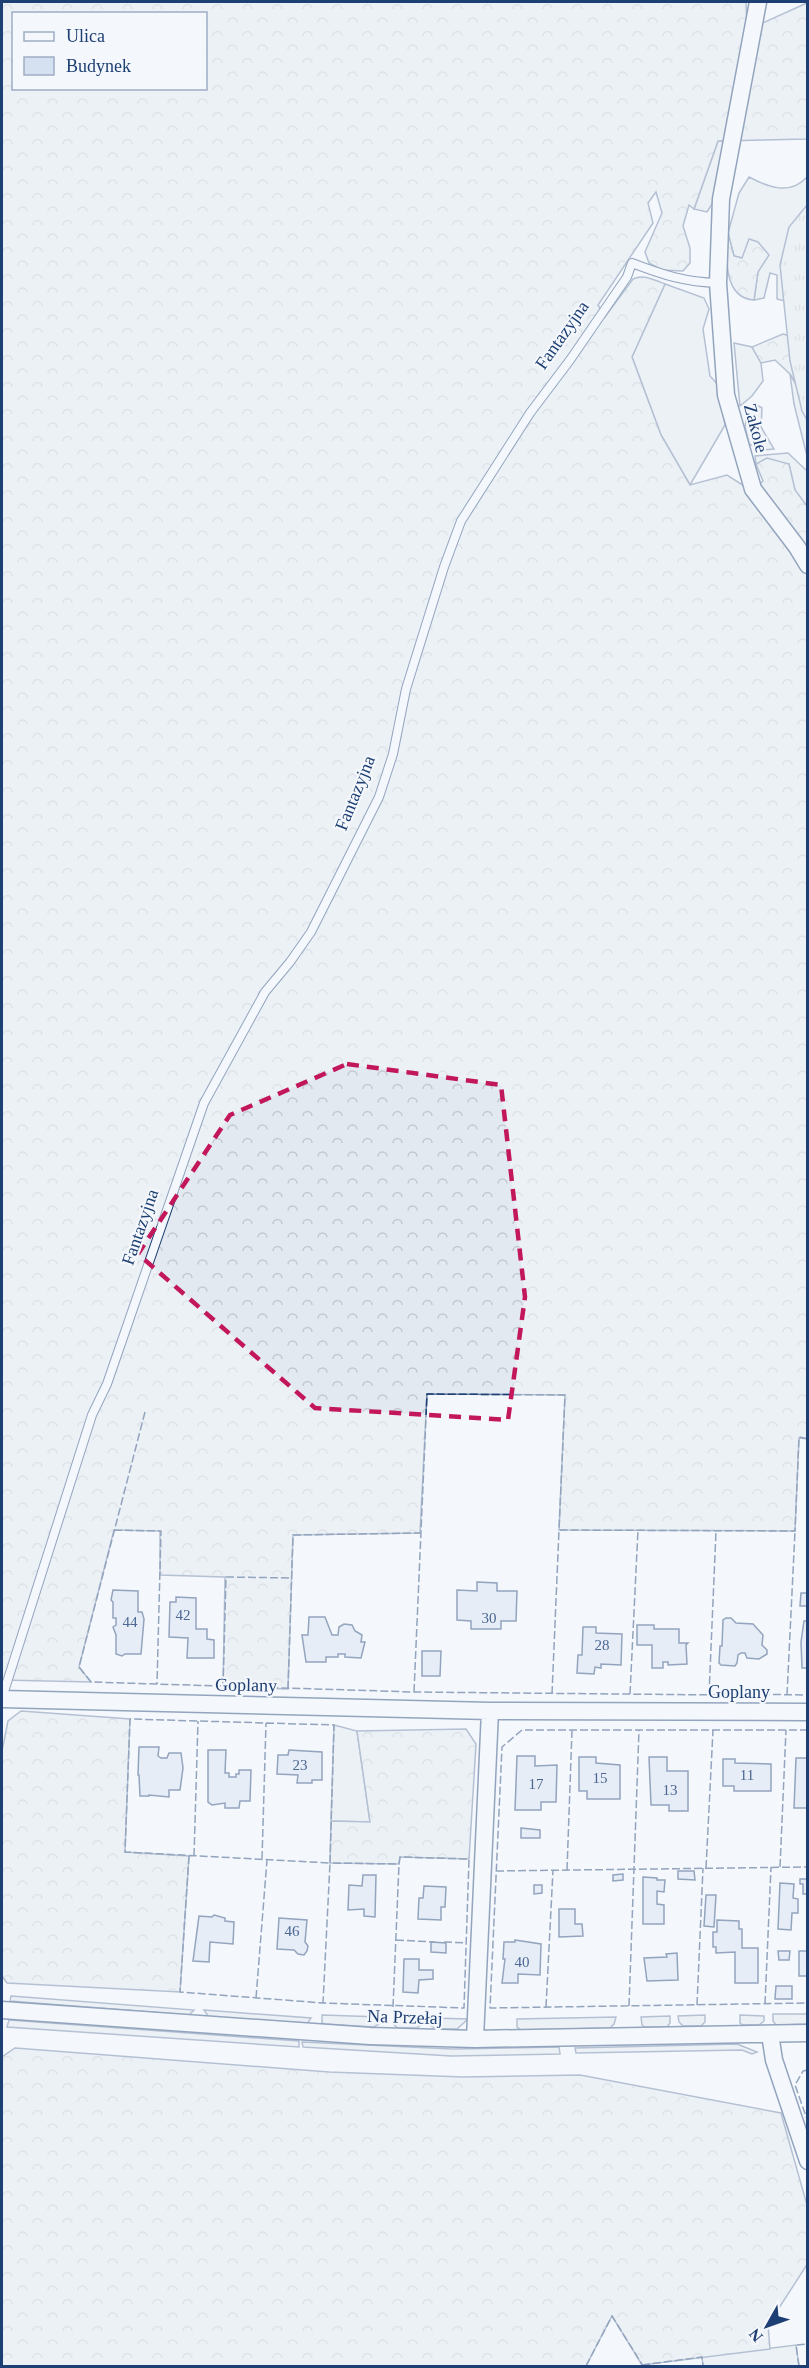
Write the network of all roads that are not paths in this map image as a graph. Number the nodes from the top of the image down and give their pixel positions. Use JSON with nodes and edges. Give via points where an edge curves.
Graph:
{"nodes":[{"id":1,"x":758,"y":2,"type":"edge"},
{"id":2,"x":718,"y":283,"type":"junction"},
{"id":3,"x":807,"y":565,"type":"edge"},
{"id":4,"x":2,"y":1699,"type":"edge"},
{"id":5,"x":490,"y":1711,"type":"junction"},
{"id":6,"x":807,"y":1712,"type":"edge"},
{"id":7,"x":2,"y":2010,"type":"edge"},
{"id":8,"x":807,"y":2033,"type":"edge"},
{"id":9,"x":770,"y":2034,"type":"junction"},
{"id":10,"x":475,"y":2039,"type":"junction"},
{"id":11,"x":807,"y":2161,"type":"edge"}],
"edges":[{"from":1,"to":2,"type":"street","via":[[721,199]]},
{"from":2,"to":3,"type":"street","name":"Zakole","via":[[726,395],[753,489]]},
{"from":2,"to":4,"type":"lane","name":"Fantazyjna","via":[[669,278],[632,263],[627,277],[530,413],[460,521],[410,679],[379,797],[311,932],[265,992],[204,1103],[107,1383],[92,1415]]},
{"from":4,"to":5,"type":"street","name":"Goplany"},
{"from":5,"to":6,"type":"street","name":"Goplany"},
{"from":5,"to":10,"type":"street"},
{"from":7,"to":10,"type":"street","name":"Na Przełaj","via":[[347,2035]]},
{"from":8,"to":9,"type":"street","name":"Na Przełaj"},
{"from":9,"to":10,"type":"street","name":"Na Przełaj"},
{"from":9,"to":11,"type":"street","via":[[774,2060]]}]}
